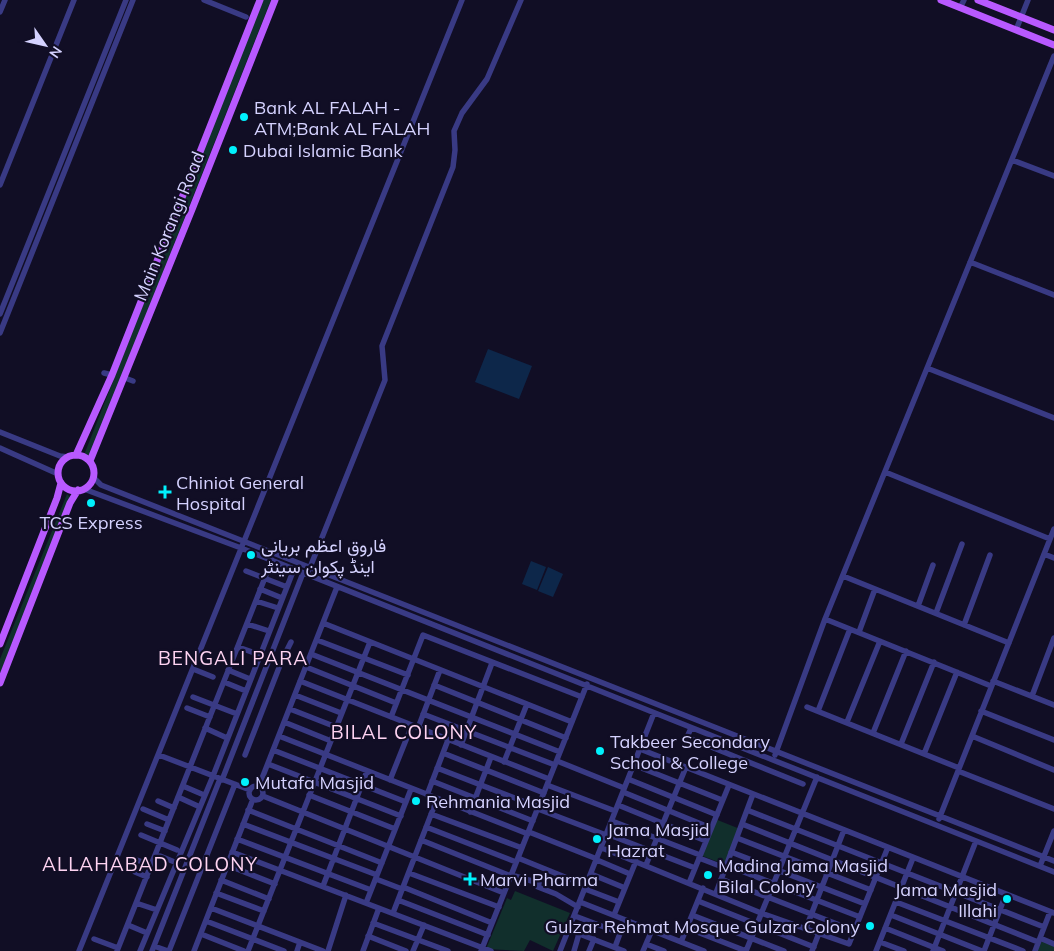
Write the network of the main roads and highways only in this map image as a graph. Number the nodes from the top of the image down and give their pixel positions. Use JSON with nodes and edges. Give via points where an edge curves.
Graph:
{"nodes":[{"id":1,"x":260,"y":0,"type":"edge"},
{"id":2,"x":274,"y":0,"type":"edge"},
{"id":3,"x":941,"y":0,"type":"edge"},
{"id":4,"x":978,"y":0,"type":"edge"},
{"id":5,"x":1054,"y":30,"type":"edge"},
{"id":6,"x":1054,"y":45,"type":"edge"},
{"id":7,"x":76,"y":455,"type":"junction"},
{"id":8,"x":90,"y":461,"type":"junction"},
{"id":9,"x":61,"y":483,"type":"junction"},
{"id":10,"x":81,"y":490,"type":"junction"},
{"id":11,"x":0,"y":644,"type":"edge"},
{"id":12,"x":0,"y":683,"type":"edge"}],
"edges":[{"from":1,"to":7,"type":"main road","name":"Main Korangi Road"},
{"from":2,"to":8,"type":"main road","name":"Main Korangi Road"},
{"from":3,"to":6,"type":"main road"},
{"from":4,"to":5,"type":"main road"},
{"from":7,"to":8,"type":"main road"},
{"from":7,"to":9,"type":"main road","via":[[60,464],[58,474]]},
{"from":8,"to":10,"type":"main road","via":[[93,477]]},
{"from":9,"to":10,"type":"main road","via":[[69,489]]},
{"from":9,"to":11,"type":"main road","via":[[58,498],[27,568]]},
{"from":10,"to":12,"type":"main road","via":[[70,504]]}]}
